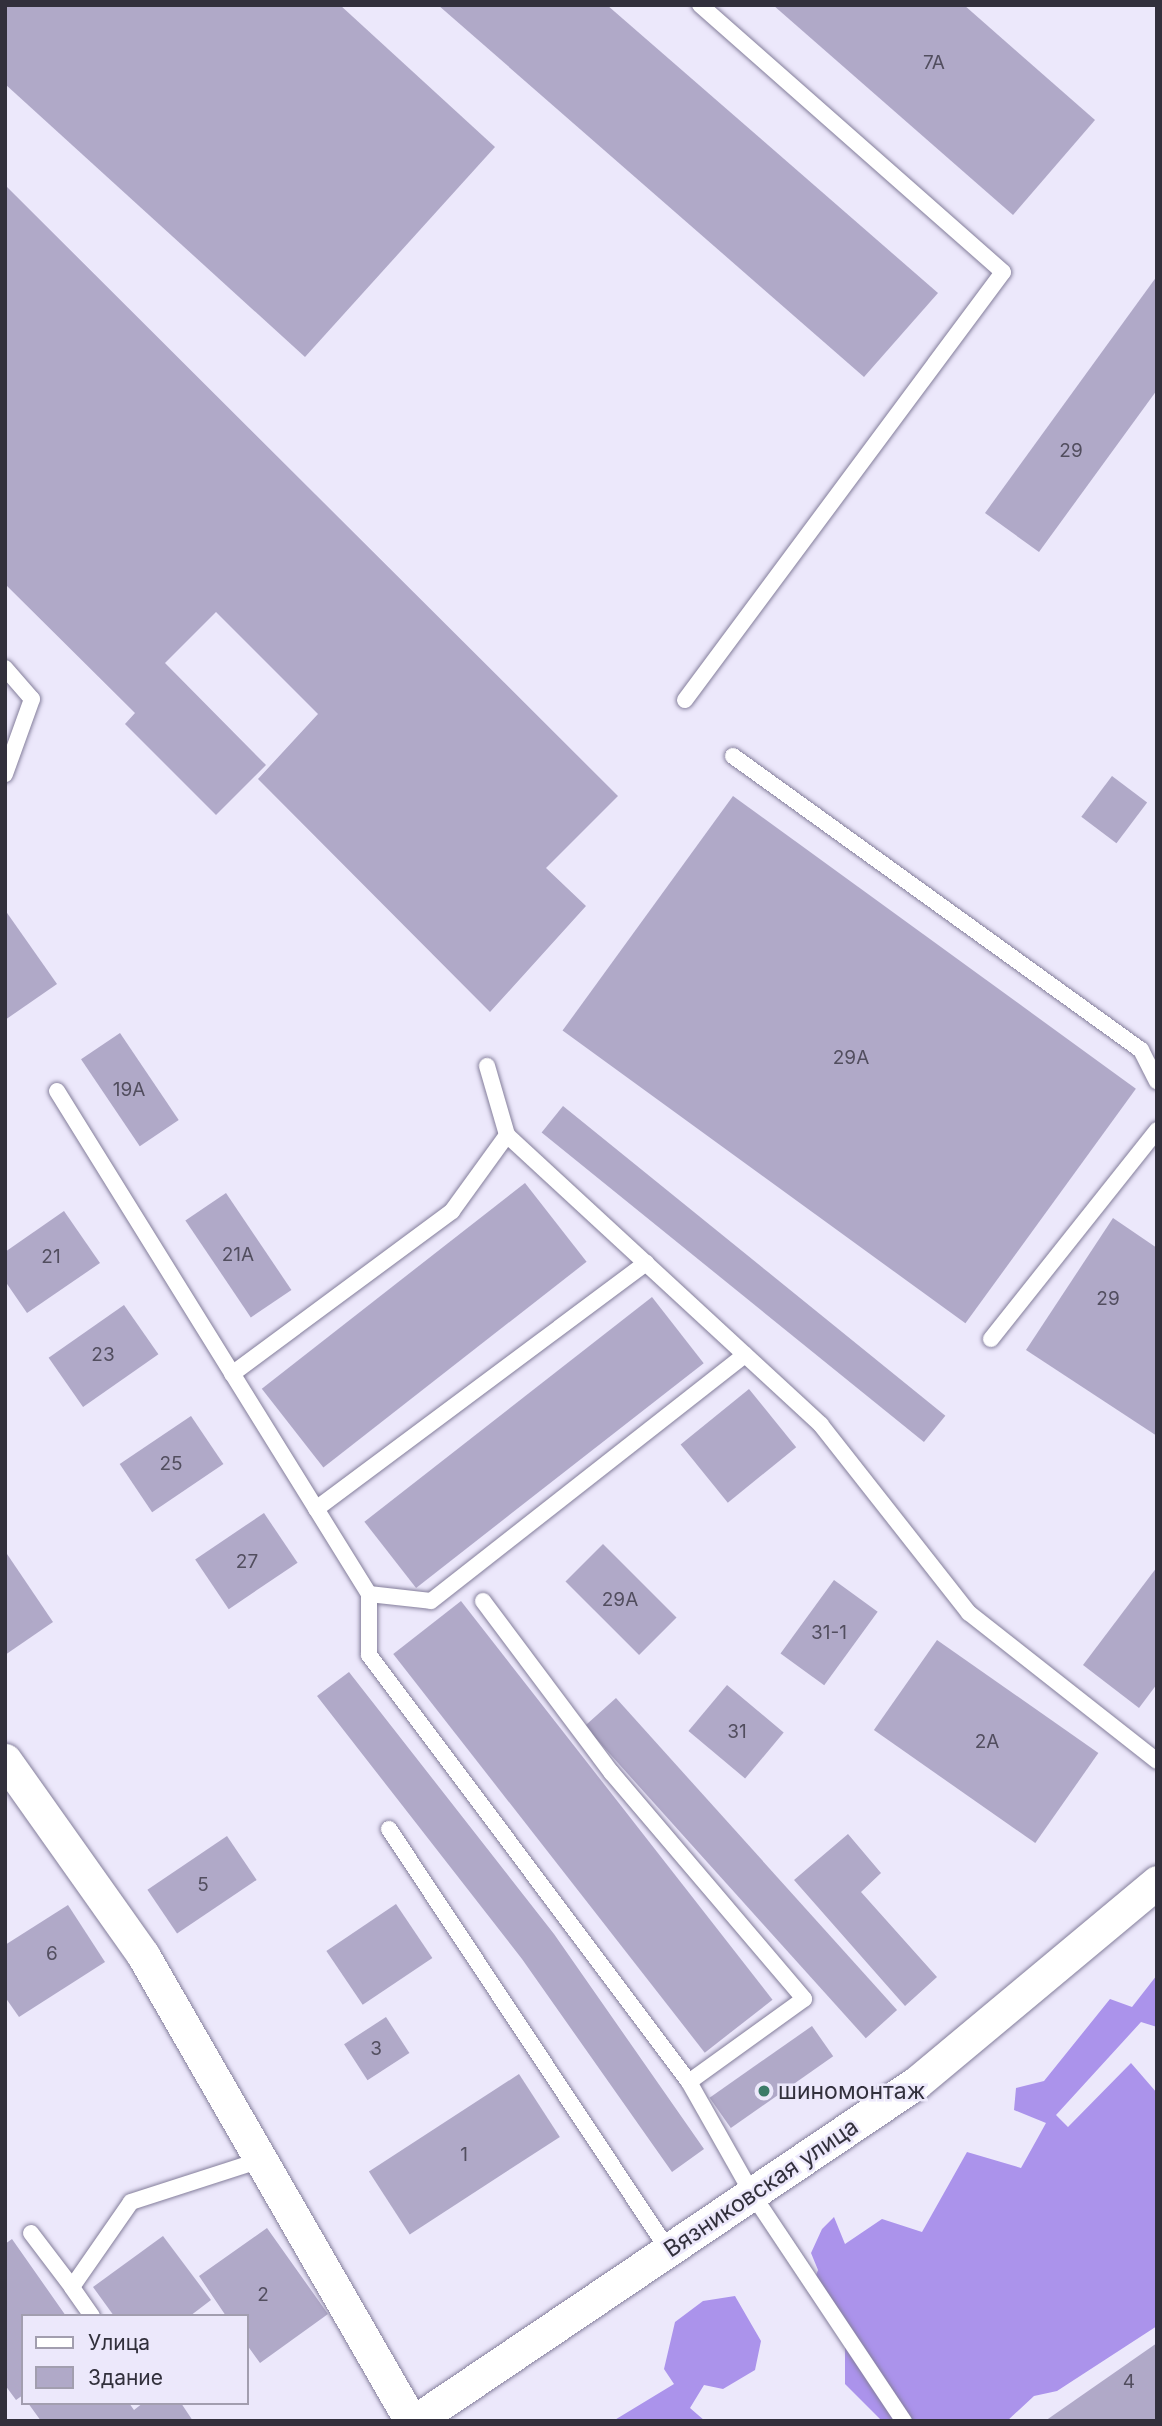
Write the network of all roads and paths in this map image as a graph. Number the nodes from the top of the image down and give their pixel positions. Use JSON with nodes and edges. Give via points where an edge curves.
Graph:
{"nodes":[{"id":1,"x":700,"y":5,"type":"edge"},
{"id":2,"x":5,"y":668,"type":"edge"},
{"id":3,"x":685,"y":700,"type":"dead end"},
{"id":4,"x":733,"y":756,"type":"dead end"},
{"id":5,"x":5,"y":774,"type":"edge"},
{"id":6,"x":487,"y":1066,"type":"dead end"},
{"id":7,"x":1157,"y":1081,"type":"edge"},
{"id":8,"x":57,"y":1091,"type":"dead end"},
{"id":9,"x":1157,"y":1130,"type":"edge"},
{"id":10,"x":507,"y":1135,"type":"junction"},
{"id":11,"x":646,"y":1263,"type":"junction"},
{"id":12,"x":991,"y":1339,"type":"dead end"},
{"id":13,"x":745,"y":1355,"type":"junction"},
{"id":14,"x":232,"y":1374,"type":"junction"},
{"id":15,"x":316,"y":1509,"type":"junction"},
{"id":16,"x":369,"y":1594,"type":"junction"},
{"id":17,"x":483,"y":1601,"type":"dead end"},
{"id":18,"x":5,"y":1760,"type":"edge"},
{"id":19,"x":1157,"y":1761,"type":"edge"},
{"id":20,"x":389,"y":1829,"type":"dead end"},
{"id":21,"x":1157,"y":1882,"type":"edge"},
{"id":22,"x":689,"y":2082,"type":"junction"},
{"id":23,"x":261,"y":2160,"type":"junction"},
{"id":24,"x":753,"y":2195,"type":"junction"},
{"id":25,"x":31,"y":2233,"type":"dead end"},
{"id":26,"x":669,"y":2251,"type":"junction"},
{"id":27,"x":72,"y":2287,"type":"junction"},
{"id":28,"x":91,"y":2314,"type":"edge"},
{"id":29,"x":413,"y":2421,"type":"edge"},
{"id":30,"x":904,"y":2421,"type":"edge"}],
"edges":[{"from":1,"to":3,"type":"lane","via":[[1003,272]]},
{"from":2,"to":5,"type":"lane","via":[[32,699]]},
{"from":4,"to":7,"type":"lane","via":[[1140,1050]]},
{"from":6,"to":10,"type":"lane"},
{"from":8,"to":14,"type":"lane"},
{"from":9,"to":12,"type":"lane"},
{"from":10,"to":11,"type":"lane"},
{"from":10,"to":14,"type":"lane","via":[[452,1212]]},
{"from":11,"to":13,"type":"lane"},
{"from":11,"to":15,"type":"lane"},
{"from":13,"to":16,"type":"lane","via":[[431,1601]]},
{"from":13,"to":19,"type":"lane","via":[[821,1425],[969,1614]]},
{"from":14,"to":15,"type":"lane"},
{"from":15,"to":16,"type":"lane"},
{"from":16,"to":22,"type":"lane","via":[[369,1655]]},
{"from":17,"to":22,"type":"lane","via":[[611,1772],[804,1999]]},
{"from":18,"to":23,"type":"street","via":[[143,1955]]},
{"from":20,"to":26,"type":"lane"},
{"from":21,"to":24,"type":"street","name":"Вязниковская улица","via":[[916,2082]]},
{"from":22,"to":24,"type":"lane"},
{"from":23,"to":27,"type":"lane","via":[[131,2202]]},
{"from":23,"to":29,"type":"street"},
{"from":24,"to":26,"type":"street","name":"Вязниковская улица"},
{"from":24,"to":30,"type":"lane"},
{"from":25,"to":27,"type":"lane"},
{"from":26,"to":29,"type":"street","name":"Вязниковская улица"},
{"from":27,"to":28,"type":"lane"}]}
